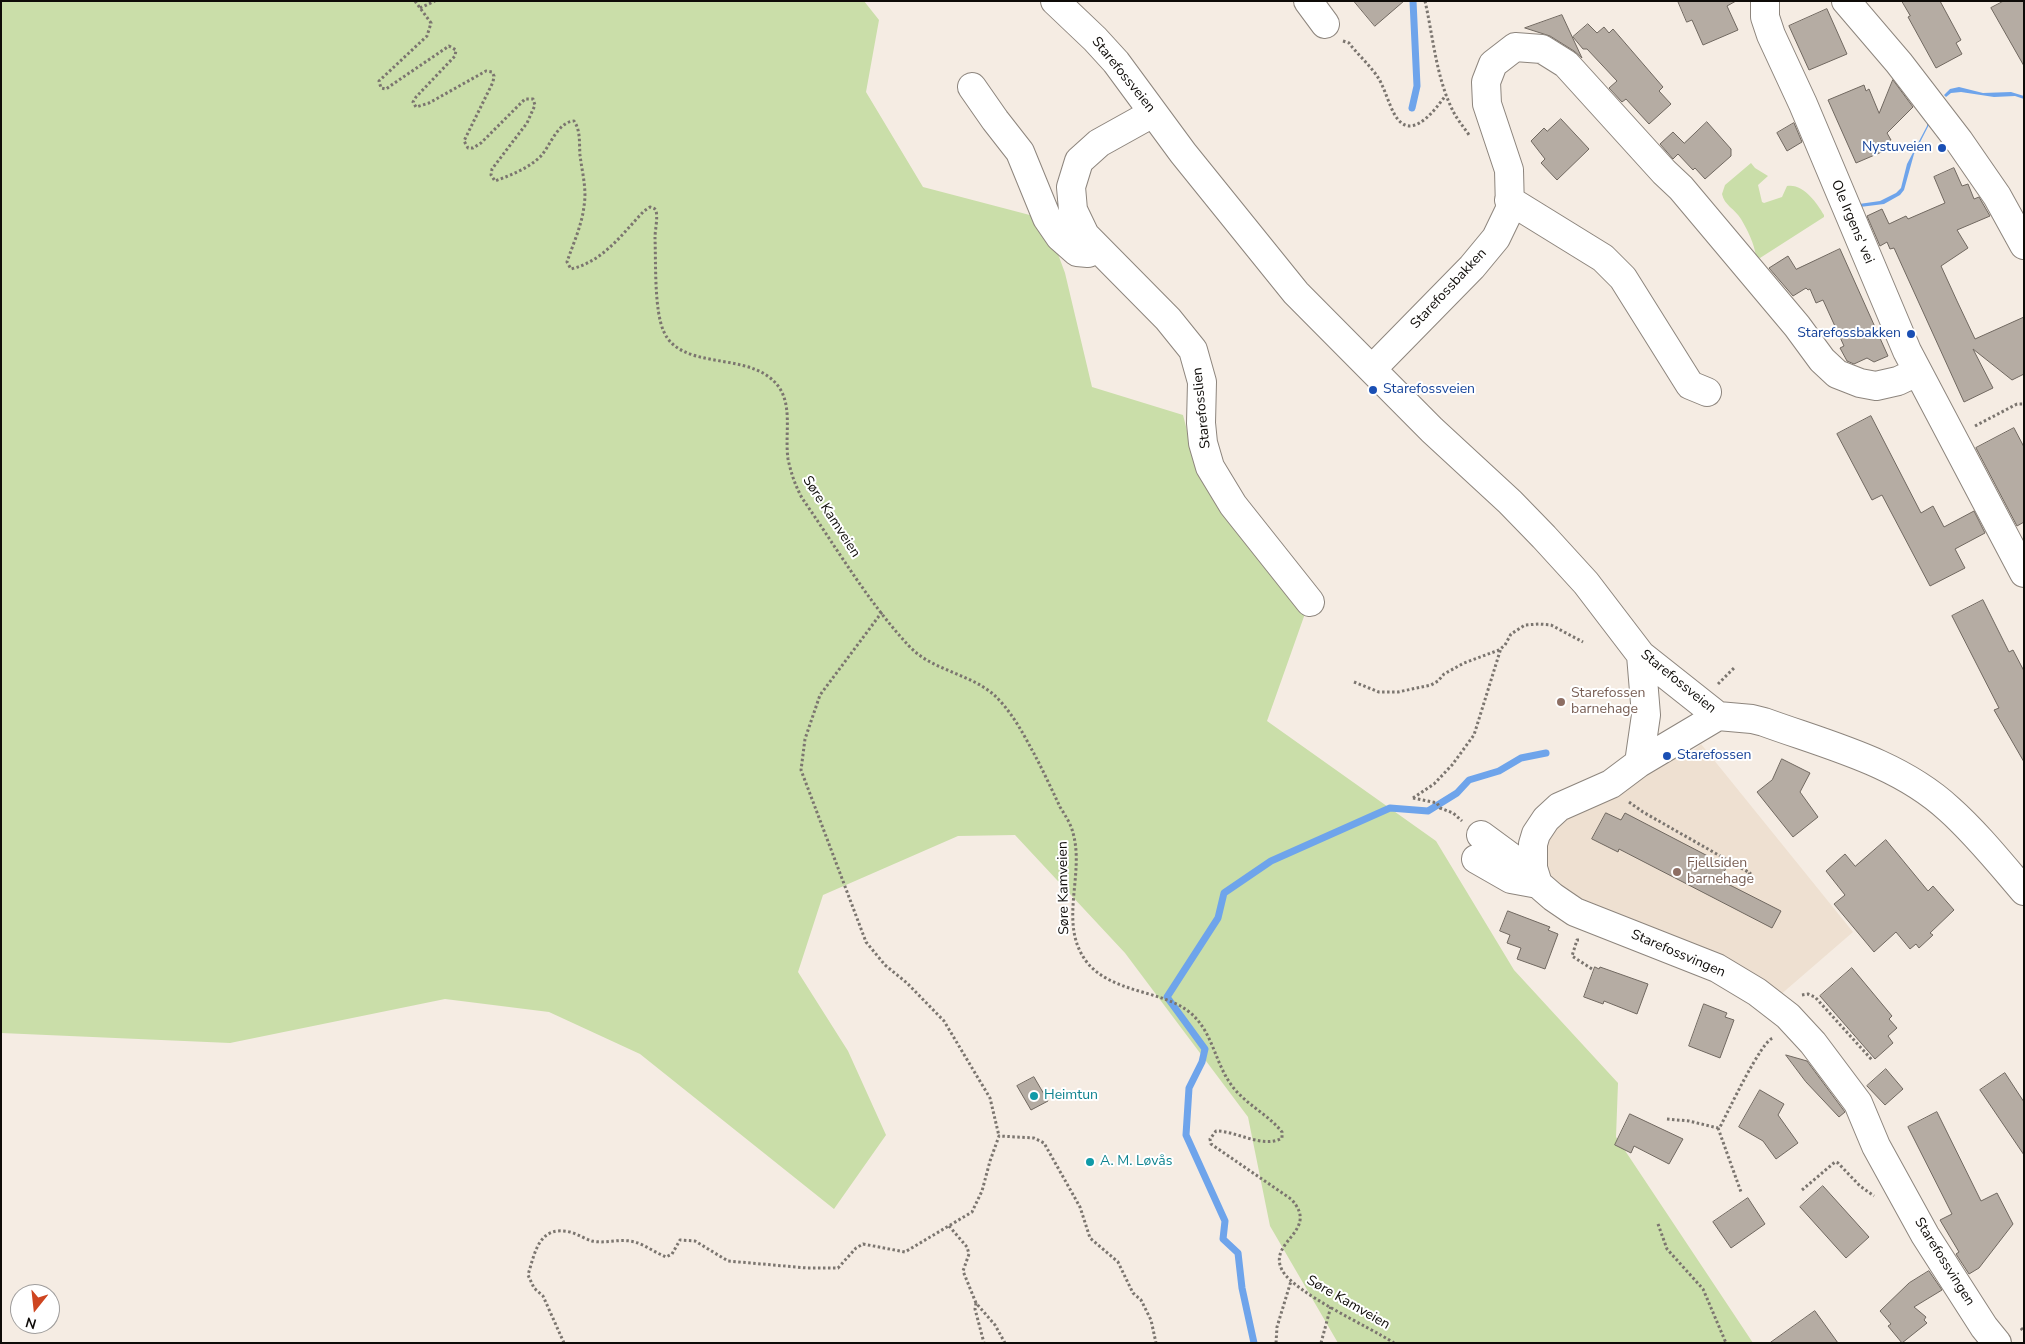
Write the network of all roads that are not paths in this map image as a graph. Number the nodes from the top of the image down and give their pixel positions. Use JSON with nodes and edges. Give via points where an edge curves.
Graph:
{"nodes":[{"id":1,"x":1055,"y":1,"type":"edge"},
{"id":2,"x":1308,"y":1,"type":"edge"},
{"id":3,"x":1765,"y":1,"type":"edge"},
{"id":4,"x":1846,"y":1,"type":"edge"},
{"id":5,"x":1325,"y":24,"type":"dead end"},
{"id":6,"x":972,"y":87,"type":"dead end"},
{"id":7,"x":1153,"y":113,"type":"junction"},
{"id":8,"x":1509,"y":200,"type":"junction"},
{"id":9,"x":2024,"y":245,"type":"edge"},
{"id":10,"x":1098,"y":250,"type":"junction"},
{"id":11,"x":1372,"y":369,"type":"junction"},
{"id":12,"x":1917,"y":372,"type":"junction"},
{"id":13,"x":1707,"y":392,"type":"dead end"},
{"id":14,"x":2024,"y":573,"type":"edge"},
{"id":15,"x":1310,"y":602,"type":"dead end"},
{"id":16,"x":1641,"y":655,"type":"junction"},
{"id":17,"x":1718,"y":716,"type":"junction"},
{"id":18,"x":1639,"y":763,"type":"junction"},
{"id":19,"x":1478,"y":847,"type":"dead end"},
{"id":20,"x":1535,"y":871,"type":"junction"},
{"id":21,"x":2024,"y":891,"type":"edge"},
{"id":22,"x":1997,"y":1343,"type":"edge"}],
"edges":[{"from":1,"to":7,"type":"street","name":"Starefossveien","via":[[1116,62]]},
{"from":2,"to":5,"type":"street"},
{"from":3,"to":12,"type":"street","name":"Ole Irgens' vei","via":[[1765,17],[1771,35]]},
{"from":4,"to":9,"type":"street","via":[[1959,141],[1998,196]]},
{"from":6,"to":10,"type":"street","via":[[1020,152],[1047,218],[1060,237],[1077,252]]},
{"from":7,"to":10,"type":"street","name":"Starefosslien","via":[[1098,143],[1080,161],[1072,187],[1073,210],[1085,235]]},
{"from":7,"to":11,"type":"street","name":"Starefossveien","via":[[1278,272]]},
{"from":8,"to":11,"type":"street","name":"Starefossbakken","via":[[1510,209],[1496,238],[1472,267]]},
{"from":8,"to":12,"type":"street","name":"Starefossbakken","via":[[1510,170],[1487,104],[1486,82],[1493,64],[1515,47],[1542,49],[1566,64],[1681,188],[1837,374],[1860,384],[1876,386]]},
{"from":8,"to":13,"type":"street","via":[[1603,258],[1623,278],[1690,385]]},
{"from":10,"to":15,"type":"street","name":"Starefosslien","via":[[1168,319],[1193,350],[1202,382],[1201,423],[1210,467],[1233,505]]},
{"from":11,"to":16,"type":"street","name":"Starefossveien","via":[[1544,537],[1586,583]]},
{"from":12,"to":14,"type":"street","name":"Ole Irgens' vei"},
{"from":16,"to":17,"type":"street","name":"Starefossveien"},
{"from":16,"to":18,"type":"street","via":[[1646,715]]},
{"from":17,"to":18,"type":"street"},
{"from":17,"to":21,"type":"street","name":"Starefossveien","via":[[1764,722],[1874,761],[1915,783],[1949,808]]},
{"from":18,"to":20,"type":"street","via":[[1607,786],[1559,807],[1546,819],[1533,844]]},
{"from":19,"to":20,"type":"street"},
{"from":20,"to":22,"type":"street","name":"Starefossvingen","via":[[1553,898],[1575,912],[1717,968],[1757,992],[1788,1016],[1813,1043],[1858,1103],[1876,1146],[1925,1235]]}]}
